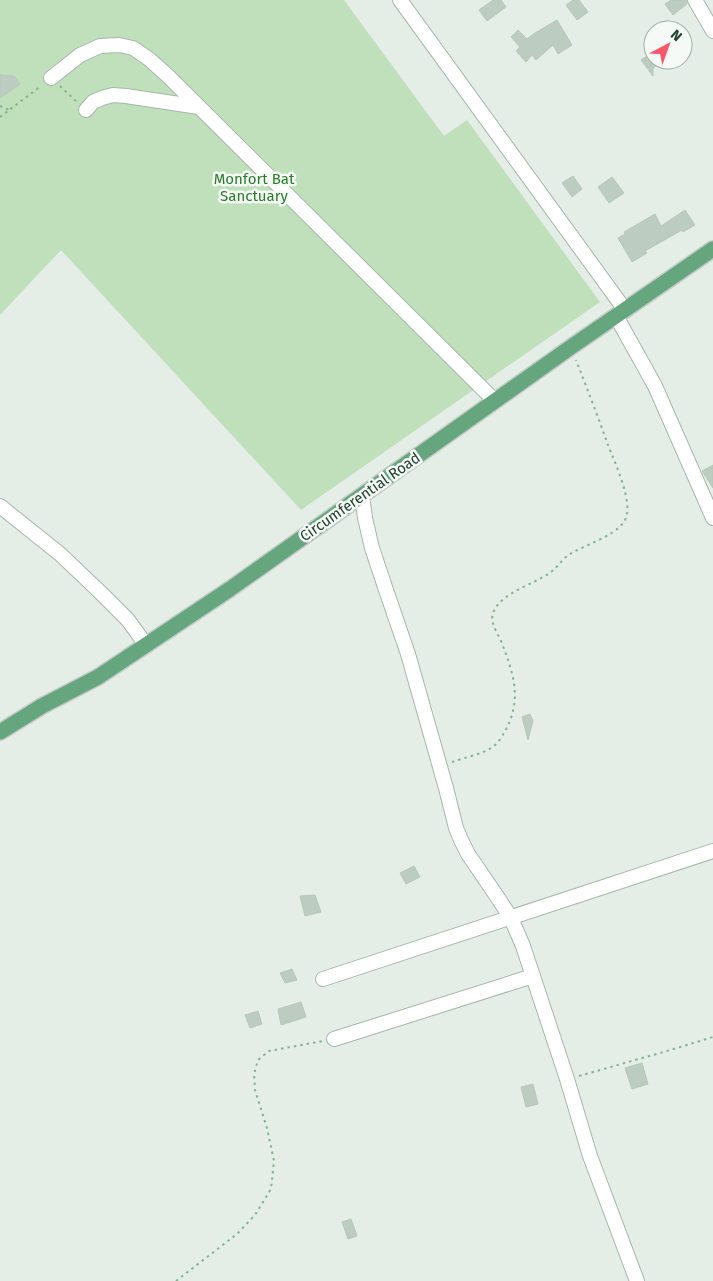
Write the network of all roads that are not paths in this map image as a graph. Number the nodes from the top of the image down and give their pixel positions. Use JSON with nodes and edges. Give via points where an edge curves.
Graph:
{"nodes":[{"id":1,"x":400,"y":0,"type":"edge"},
{"id":2,"x":695,"y":0,"type":"edge"},
{"id":3,"x":713,"y":31,"type":"edge"},
{"id":4,"x":51,"y":78,"type":"road end"},
{"id":5,"x":199,"y":107,"type":"junction"},
{"id":6,"x":86,"y":110,"type":"road end"},
{"id":7,"x":713,"y":249,"type":"edge"},
{"id":8,"x":621,"y":313,"type":"junction"},
{"id":9,"x":496,"y":401,"type":"junction"},
{"id":10,"x":362,"y":496,"type":"junction"},
{"id":11,"x":0,"y":506,"type":"edge"},
{"id":12,"x":713,"y":518,"type":"edge"},
{"id":13,"x":146,"y":645,"type":"junction"},
{"id":14,"x":0,"y":732,"type":"edge"},
{"id":15,"x":713,"y":851,"type":"edge"},
{"id":16,"x":511,"y":918,"type":"junction"},
{"id":17,"x":533,"y":976,"type":"junction"},
{"id":18,"x":323,"y":979,"type":"dead end"},
{"id":19,"x":334,"y":1039,"type":"road end"},
{"id":20,"x":638,"y":1281,"type":"edge"}],
"edges":[{"from":1,"to":8,"type":"street"},
{"from":2,"to":3,"type":"street"},
{"from":4,"to":5,"type":"street","via":[[80,55],[100,46],[119,45],[133,48],[149,59]]},
{"from":5,"to":6,"type":"street","via":[[113,96],[93,102]]},
{"from":5,"to":9,"type":"street"},
{"from":7,"to":8,"type":"main road","name":"Circumferential Road"},
{"from":8,"to":9,"type":"main road","name":"Circumferential Road"},
{"from":8,"to":12,"type":"street"},
{"from":9,"to":10,"type":"main road","name":"Circumferential Road"},
{"from":10,"to":13,"type":"main road","name":"Circumferential Road"},
{"from":10,"to":16,"type":"street","via":[[372,548],[408,654],[456,828],[468,854]]},
{"from":11,"to":13,"type":"street","via":[[60,554],[101,593],[128,620]]},
{"from":13,"to":14,"type":"main road","name":"Circumferential Road","via":[[98,677]]},
{"from":15,"to":16,"type":"street"},
{"from":16,"to":17,"type":"street"},
{"from":16,"to":18,"type":"street"},
{"from":17,"to":19,"type":"street"},
{"from":17,"to":20,"type":"street","via":[[590,1156]]}]}
